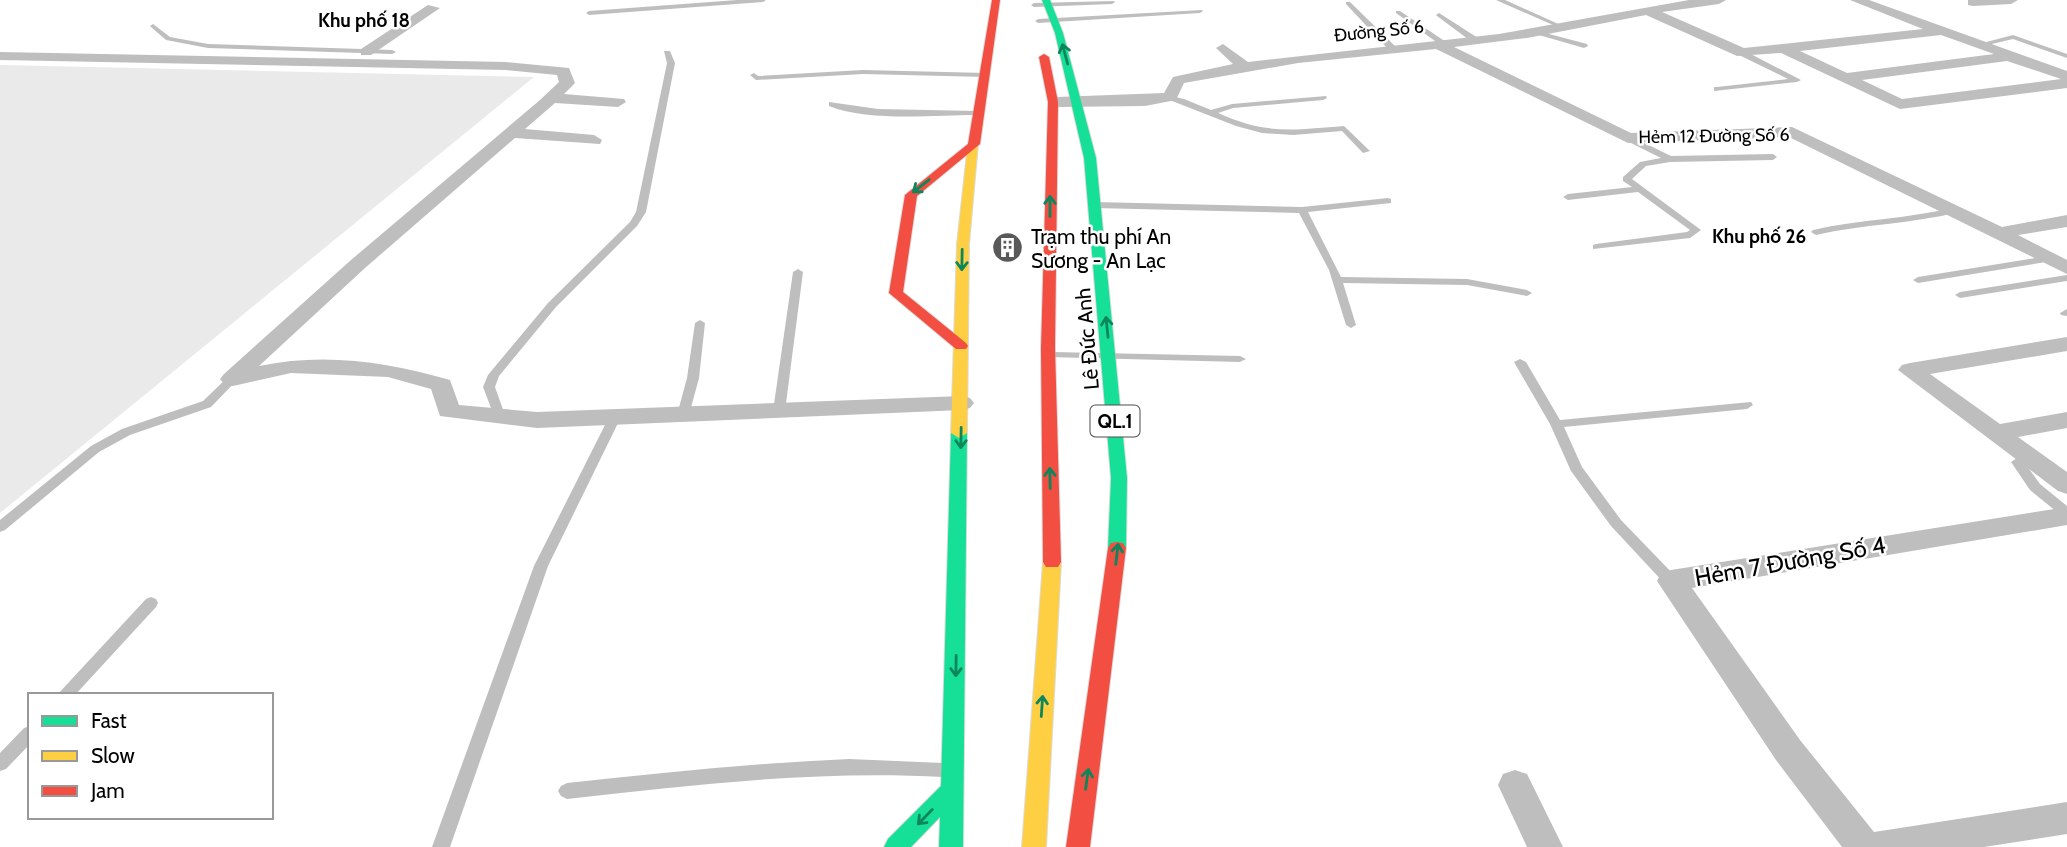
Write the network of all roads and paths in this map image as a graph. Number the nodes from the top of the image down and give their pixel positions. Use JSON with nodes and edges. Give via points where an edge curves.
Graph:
{"nodes":[{"id":1,"x":763,"y":0,"type":"edge"},
{"id":2,"x":996,"y":0,"type":"edge"},
{"id":3,"x":1499,"y":0,"type":"edge"},
{"id":4,"x":1719,"y":0,"type":"edge"},
{"id":5,"x":1857,"y":0,"type":"edge"},
{"id":6,"x":2003,"y":0,"type":"edge"},
{"id":7,"x":2011,"y":0,"type":"edge"},
{"id":8,"x":1112,"y":2,"type":"dead end"},
{"id":9,"x":1973,"y":2,"type":"dead end"},
{"id":10,"x":428,"y":3,"type":"edge"},
{"id":11,"x":1348,"y":3,"type":"dead end"},
{"id":12,"x":1042,"y":8,"type":"edge"},
{"id":13,"x":1200,"y":10,"type":"dead end"},
{"id":14,"x":1647,"y":11,"type":"junction"},
{"id":15,"x":1398,"y":12,"type":"dead end"},
{"id":16,"x":589,"y":13,"type":"dead end"},
{"id":17,"x":1439,"y":15,"type":"dead end"},
{"id":18,"x":443,"y":20,"type":"dead end"},
{"id":19,"x":153,"y":26,"type":"dead end"},
{"id":20,"x":1562,"y":27,"type":"junction"},
{"id":21,"x":1940,"y":31,"type":"junction"},
{"id":22,"x":1534,"y":32,"type":"junction"},
{"id":23,"x":1475,"y":40,"type":"junction"},
{"id":24,"x":1440,"y":44,"type":"junction"},
{"id":25,"x":1979,"y":45,"type":"junction"},
{"id":26,"x":1584,"y":46,"type":"dead end"},
{"id":27,"x":1223,"y":48,"type":"dead end"},
{"id":28,"x":1392,"y":48,"type":"junction"},
{"id":29,"x":1784,"y":49,"type":"junction"},
{"id":30,"x":366,"y":52,"type":"junction"},
{"id":31,"x":392,"y":52,"type":"dead end"},
{"id":32,"x":667,"y":53,"type":"dead end"},
{"id":33,"x":1742,"y":53,"type":"junction"},
{"id":34,"x":0,"y":56,"type":"edge"},
{"id":35,"x":2011,"y":56,"type":"junction"},
{"id":36,"x":2067,"y":56,"type":"edge"},
{"id":37,"x":1245,"y":67,"type":"junction"},
{"id":38,"x":754,"y":75,"type":"dead end"},
{"id":39,"x":986,"y":75,"type":"junction"},
{"id":40,"x":2067,"y":76,"type":"edge"},
{"id":41,"x":1844,"y":78,"type":"junction"},
{"id":42,"x":2067,"y":83,"type":"edge"},
{"id":43,"x":1717,"y":89,"type":"dead end"},
{"id":44,"x":1170,"y":97,"type":"junction"},
{"id":45,"x":551,"y":98,"type":"junction"},
{"id":46,"x":1323,"y":98,"type":"dead end"},
{"id":47,"x":1078,"y":101,"type":"junction"},
{"id":48,"x":618,"y":102,"type":"dead end"},
{"id":49,"x":1053,"y":102,"type":"junction"},
{"id":50,"x":832,"y":104,"type":"dead end"},
{"id":51,"x":1213,"y":112,"type":"junction"},
{"id":52,"x":977,"y":113,"type":"junction"},
{"id":53,"x":511,"y":133,"type":"junction"},
{"id":54,"x":1628,"y":138,"type":"junction"},
{"id":55,"x":594,"y":140,"type":"dead end"},
{"id":56,"x":975,"y":144,"type":"junction"},
{"id":57,"x":1366,"y":151,"type":"dead end"},
{"id":58,"x":1773,"y":157,"type":"dead end"},
{"id":59,"x":1670,"y":159,"type":"junction"},
{"id":60,"x":1640,"y":189,"type":"junction"},
{"id":61,"x":1568,"y":197,"type":"dead end"},
{"id":62,"x":1388,"y":201,"type":"dead end"},
{"id":63,"x":1094,"y":205,"type":"junction"},
{"id":64,"x":1956,"y":210,"type":"junction"},
{"id":65,"x":1302,"y":211,"type":"junction"},
{"id":66,"x":2067,"y":220,"type":"edge"},
{"id":67,"x":1816,"y":232,"type":"dead end"},
{"id":68,"x":1998,"y":233,"type":"junction"},
{"id":69,"x":1596,"y":247,"type":"dead end"},
{"id":70,"x":2049,"y":259,"type":"junction"},
{"id":71,"x":2067,"y":268,"type":"edge"},
{"id":72,"x":798,"y":272,"type":"dead end"},
{"id":73,"x":2067,"y":278,"type":"edge"},
{"id":74,"x":1918,"y":280,"type":"dead end"},
{"id":75,"x":1337,"y":281,"type":"junction"},
{"id":76,"x":1527,"y":293,"type":"dead end"},
{"id":77,"x":1960,"y":295,"type":"dead end"},
{"id":78,"x":700,"y":323,"type":"dead end"},
{"id":79,"x":1351,"y":325,"type":"dead end"},
{"id":80,"x":2067,"y":344,"type":"edge"},
{"id":81,"x":961,"y":346,"type":"junction"},
{"id":82,"x":1049,"y":355,"type":"junction"},
{"id":83,"x":1110,"y":355,"type":"junction"},
{"id":84,"x":1240,"y":359,"type":"dead end"},
{"id":85,"x":1520,"y":362,"type":"dead end"},
{"id":86,"x":232,"y":379,"type":"junction"},
{"id":87,"x":962,"y":403,"type":"junction"},
{"id":88,"x":1747,"y":405,"type":"dead end"},
{"id":89,"x":779,"y":411,"type":"junction"},
{"id":90,"x":683,"y":415,"type":"junction"},
{"id":91,"x":615,"y":417,"type":"junction"},
{"id":92,"x":500,"y":418,"type":"junction"},
{"id":93,"x":2067,"y":420,"type":"edge"},
{"id":94,"x":1556,"y":424,"type":"junction"},
{"id":95,"x":1995,"y":433,"type":"junction"},
{"id":96,"x":2017,"y":462,"type":"dead end"},
{"id":97,"x":2067,"y":485,"type":"edge"},
{"id":98,"x":2067,"y":514,"type":"edge"},
{"id":99,"x":0,"y":527,"type":"edge"},
{"id":100,"x":1671,"y":581,"type":"junction"},
{"id":101,"x":151,"y":603,"type":"dead end"},
{"id":102,"x":67,"y":693,"type":"edge"},
{"id":103,"x":28,"y":735,"type":"edge"},
{"id":104,"x":0,"y":764,"type":"edge"},
{"id":105,"x":954,"y":779,"type":"junction"},
{"id":106,"x":1515,"y":785,"type":"dead end"},
{"id":107,"x":567,"y":791,"type":"dead end"},
{"id":108,"x":2067,"y":818,"type":"edge"},
{"id":109,"x":1917,"y":844,"type":"edge"},
{"id":110,"x":441,"y":847,"type":"edge"},
{"id":111,"x":896,"y":847,"type":"edge"},
{"id":112,"x":951,"y":847,"type":"edge"},
{"id":113,"x":1034,"y":847,"type":"edge"},
{"id":114,"x":1078,"y":847,"type":"edge"},
{"id":115,"x":1545,"y":847,"type":"edge"},
{"id":116,"x":1864,"y":847,"type":"edge"},
{"id":117,"x":1879,"y":847,"type":"edge"}],
"edges":[{"from":1,"to":16,"type":"lane"},
{"from":2,"to":39,"type":"highway"},
{"from":3,"to":20,"type":"lane"},
{"from":4,"to":14,"type":"street","name":"Đường Số 6"},
{"from":5,"to":21,"type":"street"},
{"from":6,"to":7,"type":"street"},
{"from":6,"to":9,"type":"street"},
{"from":8,"to":12,"type":"lane"},
{"from":10,"to":18,"type":"street"},
{"from":10,"to":30,"type":"street"},
{"from":11,"to":28,"type":"lane"},
{"from":12,"to":13,"type":"lane"},
{"from":47,"to":12,"type":"highway","name":"Lê Đức Anh","number":"QL.1","one_way":true},
{"from":12,"to":49,"type":"highway","name":"Lê Đức Anh"},
{"from":14,"to":20,"type":"street","name":"Đường Số 6"},
{"from":14,"to":33,"type":"street"},
{"from":15,"to":24,"type":"lane"},
{"from":17,"to":23,"type":"lane"},
{"from":19,"to":30,"type":"lane","via":[[168,39],[208,46]]},
{"from":20,"to":22,"type":"street","name":"Đường Số 6"},
{"from":21,"to":25,"type":"street"},
{"from":21,"to":29,"type":"street"},
{"from":22,"to":23,"type":"street","name":"Đường Số 6"},
{"from":22,"to":26,"type":"lane"},
{"from":23,"to":24,"type":"street","name":"Đường Số 6"},
{"from":24,"to":28,"type":"street","name":"Đường Số 6"},
{"from":24,"to":54,"type":"street","name":"Hẻm 12 Đường Số 6"},
{"from":25,"to":35,"type":"street"},
{"from":25,"to":36,"type":"lane","via":[[2013,37]]},
{"from":27,"to":37,"type":"street"},
{"from":28,"to":37,"type":"street","name":"Đường Số 6"},
{"from":29,"to":33,"type":"street"},
{"from":29,"to":41,"type":"street"},
{"from":30,"to":31,"type":"lane"},
{"from":32,"to":92,"type":"lane","via":[[671,62],[641,212],[552,305],[494,375],[489,387]]},
{"from":33,"to":43,"type":"lane","via":[[1797,80]]},
{"from":34,"to":45,"type":"street","via":[[564,71],[567,83]]},
{"from":35,"to":40,"type":"street"},
{"from":35,"to":41,"type":"street"},
{"from":37,"to":44,"type":"street","name":"Đường Số 6","via":[[1178,80]]},
{"from":38,"to":39,"type":"lane"},
{"from":39,"to":52,"type":"highway"},
{"from":41,"to":42,"type":"street","via":[[1900,104]]},
{"from":44,"to":47,"type":"street"},
{"from":44,"to":51,"type":"lane"},
{"from":45,"to":48,"type":"street"},
{"from":45,"to":53,"type":"street"},
{"from":46,"to":51,"type":"lane","via":[[1232,106]]},
{"from":47,"to":49,"type":"street"},
{"from":47,"to":63,"type":"highway","name":"Lê Đức Anh","number":"QL.1"},
{"from":82,"to":49,"type":"highway","name":"Lê Đức Anh","one_way":true},
{"from":50,"to":52,"type":"lane","via":[[861,111]]},
{"from":51,"to":57,"type":"lane","via":[[1262,131],[1344,128]]},
{"from":52,"to":56,"type":"highway"},
{"from":53,"to":55,"type":"street"},
{"from":53,"to":86,"type":"street"},
{"from":54,"to":59,"type":"lane"},
{"from":54,"to":64,"type":"street","name":"Hẻm 12 Đường Số 6","via":[[1793,132]]},
{"from":56,"to":81,"type":"highway","one_way":true,"via":[[963,244]]},
{"from":56,"to":81,"type":"highway","one_way":true,"via":[[911,195],[896,293]]},
{"from":58,"to":59,"type":"lane"},
{"from":59,"to":60,"type":"lane","via":[[1643,164],[1626,179]]},
{"from":60,"to":61,"type":"lane"},
{"from":60,"to":69,"type":"lane","via":[[1696,230],[1690,235]]},
{"from":62,"to":65,"type":"lane"},
{"from":63,"to":65,"type":"lane"},
{"from":83,"to":63,"type":"highway","name":"Lê Đức Anh","number":"QL.1","one_way":true},
{"from":64,"to":67,"type":"lane","via":[[1928,218]]},
{"from":64,"to":68,"type":"street","name":"Hẻm 12 Đường Số 6"},
{"from":65,"to":75,"type":"lane"},
{"from":66,"to":68,"type":"street"},
{"from":68,"to":70,"type":"street","name":"Hẻm 12 Đường Số 6"},
{"from":70,"to":71,"type":"street","name":"Hẻm 12 Đường Số 6"},
{"from":70,"to":74,"type":"lane"},
{"from":72,"to":89,"type":"lane"},
{"from":73,"to":77,"type":"lane"},
{"from":75,"to":76,"type":"lane","via":[[1467,282]]},
{"from":75,"to":79,"type":"lane"},
{"from":78,"to":90,"type":"lane"},
{"from":80,"to":95,"type":"street","via":[[1910,370]]},
{"from":81,"to":87,"type":"highway"},
{"from":82,"to":83,"type":"lane"},
{"from":113,"to":82,"type":"highway","name":"Lê Đức Anh","one_way":true,"via":[[1053,542]]},
{"from":83,"to":84,"type":"lane"},
{"from":114,"to":83,"type":"highway","name":"Lê Đức Anh","number":"QL.1","one_way":true,"via":[[1118,542],[1119,478]]},
{"from":85,"to":94,"type":"lane"},
{"from":86,"to":92,"type":"street","via":[[291,366],[389,370],[442,385],[449,411]]},
{"from":86,"to":99,"type":"lane","via":[[207,404],[125,432],[95,449]]},
{"from":87,"to":89,"type":"street"},
{"from":87,"to":105,"type":"highway","one_way":true},
{"from":88,"to":94,"type":"lane"},
{"from":89,"to":90,"type":"street"},
{"from":90,"to":91,"type":"street"},
{"from":91,"to":92,"type":"street"},
{"from":91,"to":110,"type":"lane","via":[[541,566]]},
{"from":93,"to":95,"type":"street"},
{"from":94,"to":100,"type":"lane","via":[[1576,468],[1616,523]]},
{"from":95,"to":97,"type":"street"},
{"from":96,"to":98,"type":"lane","via":[[2035,487]]},
{"from":98,"to":100,"type":"street","name":"Hẻm 7 Đường Số 4"},
{"from":100,"to":116,"type":"street","name":"Hẻm 7 Đường Số 4","via":[[1788,750]]},
{"from":101,"to":102,"type":"lane"},
{"from":103,"to":104,"type":"lane"},
{"from":105,"to":107,"type":"lane","via":[[891,765],[737,773]]},
{"from":105,"to":111,"type":"highway","one_way":true},
{"from":105,"to":112,"type":"highway"},
{"from":106,"to":115,"type":"street"},
{"from":108,"to":109,"type":"street"},
{"from":109,"to":117,"type":"street"}]}
